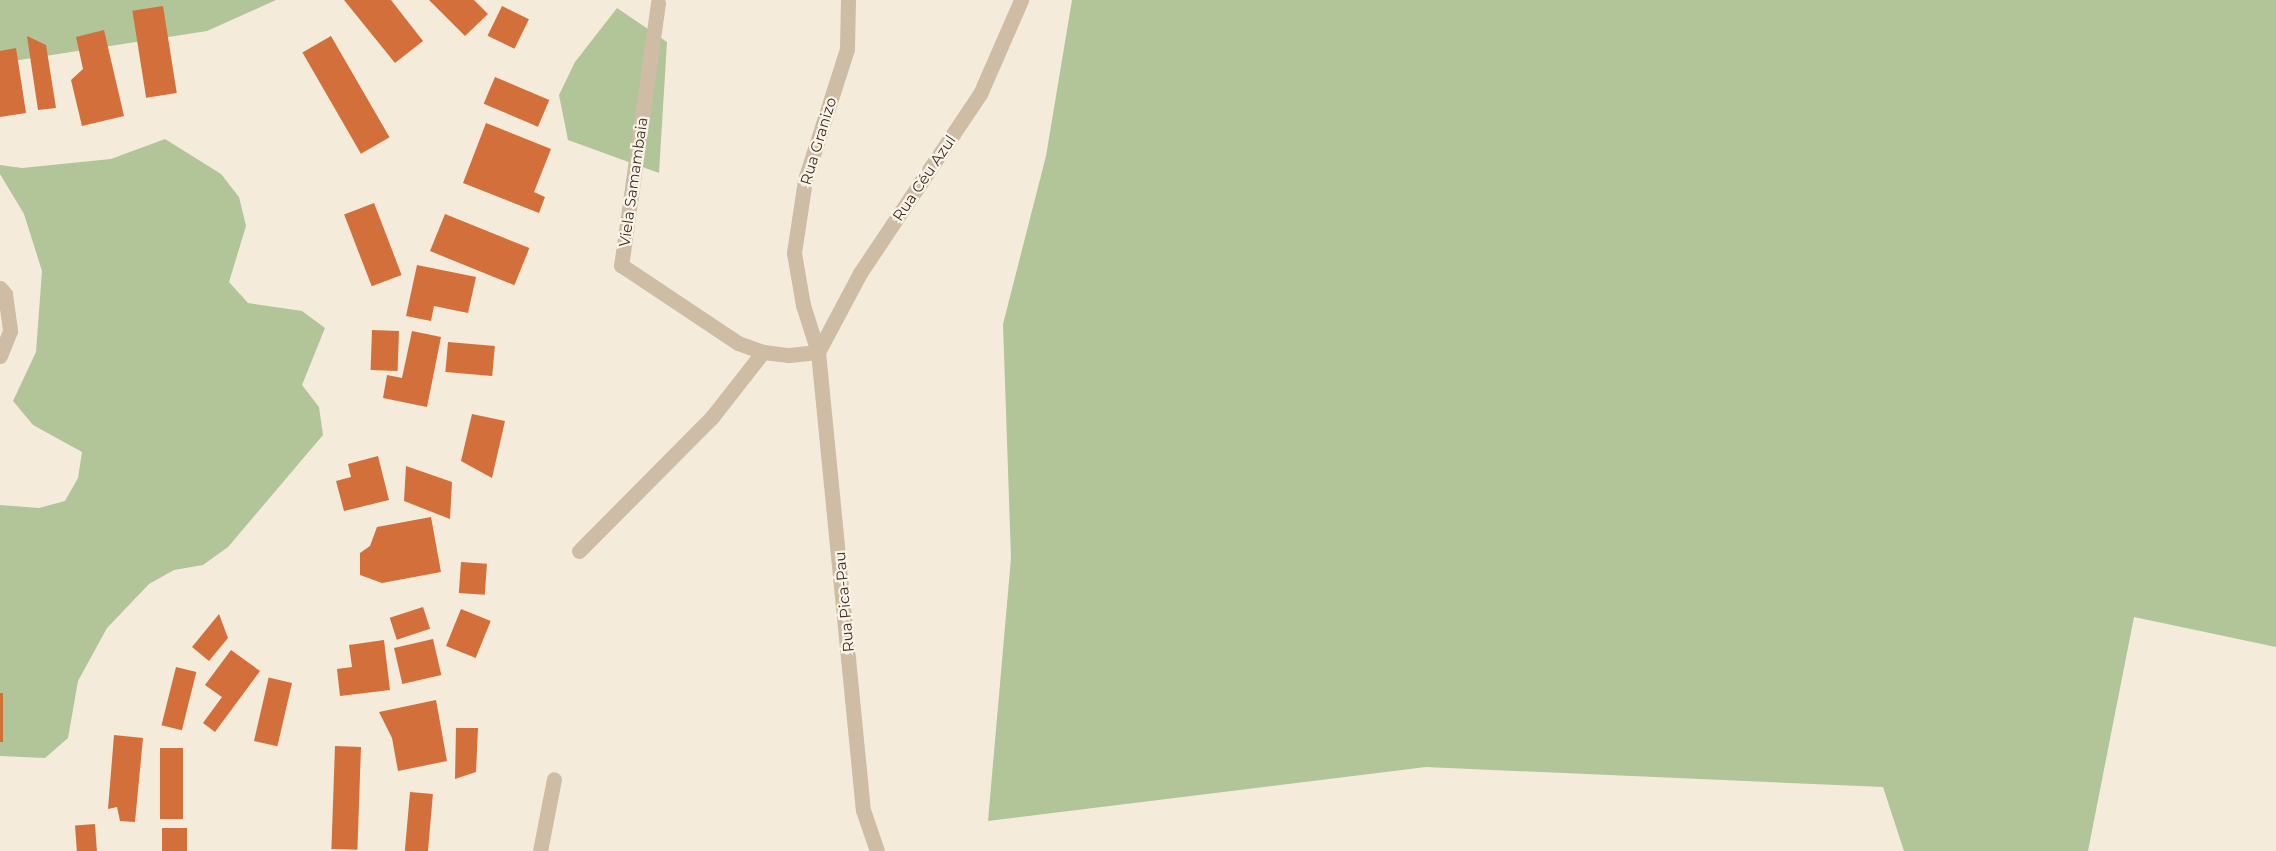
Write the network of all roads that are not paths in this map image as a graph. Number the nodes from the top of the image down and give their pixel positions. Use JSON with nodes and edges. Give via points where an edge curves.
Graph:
{"nodes":[{"id":1,"x":848,"y":0,"type":"edge"},
{"id":2,"x":1021,"y":0,"type":"edge"},
{"id":3,"x":658,"y":3,"type":"dead end"},
{"id":4,"x":0,"y":288,"type":"edge"},
{"id":5,"x":764,"y":352,"type":"junction"},
{"id":6,"x":818,"y":352,"type":"junction"},
{"id":7,"x":0,"y":356,"type":"edge"},
{"id":8,"x":579,"y":551,"type":"dead end"},
{"id":9,"x":554,"y":779,"type":"dead end"},
{"id":10,"x":540,"y":851,"type":"edge"},
{"id":11,"x":877,"y":851,"type":"edge"}],
"edges":[{"from":1,"to":6,"type":"street","name":"Rua Granizo","via":[[847,49],[804,180],[794,253],[802,304]]},
{"from":2,"to":6,"type":"street","name":"Rua Céu Azul","via":[[980,94],[860,273]]},
{"from":3,"to":5,"type":"street","name":"Viela Samambaia","via":[[621,265],[738,343]]},
{"from":4,"to":7,"type":"street","via":[[5,294],[10,331]]},
{"from":5,"to":6,"type":"street","name":"Viela Samambaia"},
{"from":5,"to":8,"type":"street","via":[[712,417]]},
{"from":6,"to":11,"type":"street","name":"Rua Pica-Pau","via":[[863,810]]},
{"from":9,"to":10,"type":"street"}]}
